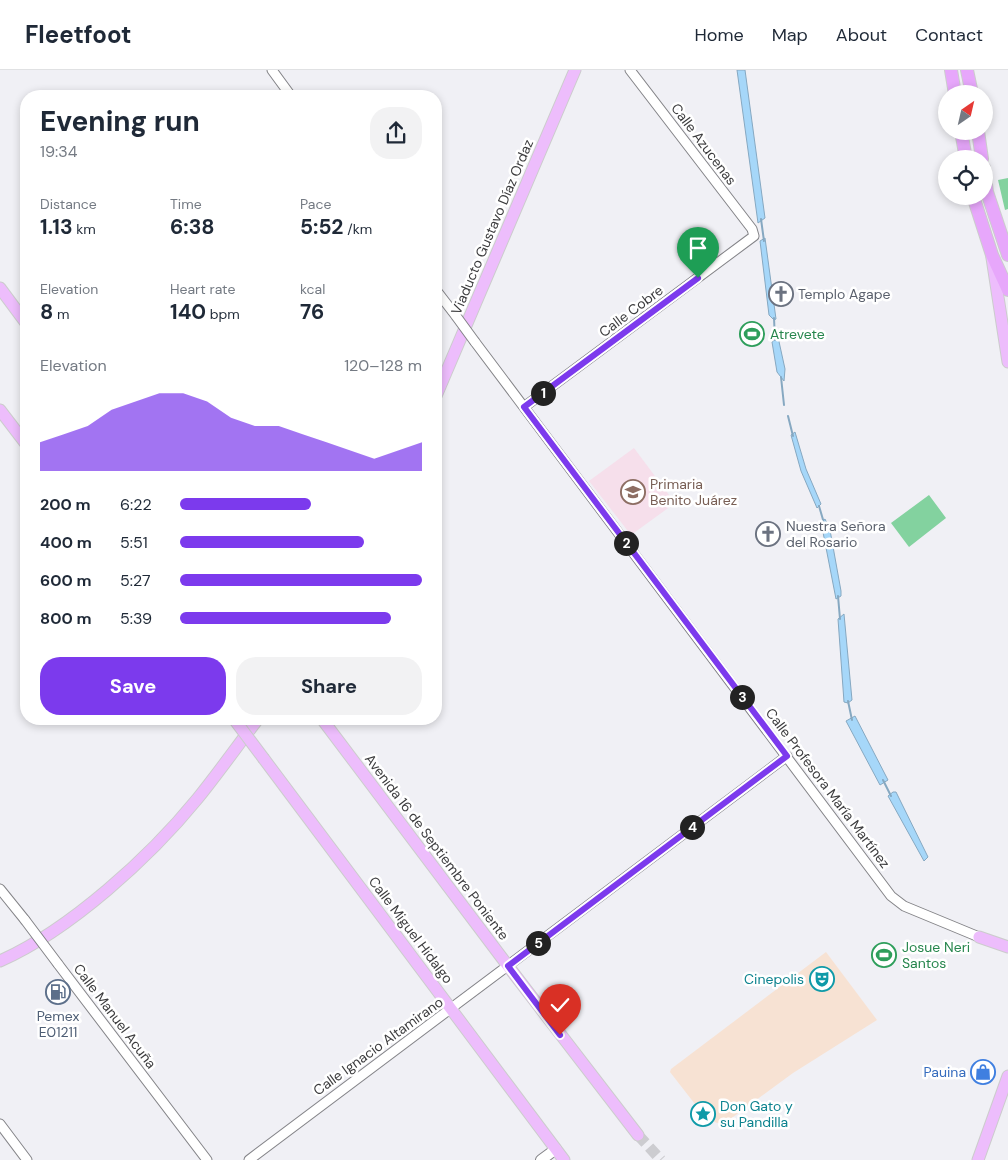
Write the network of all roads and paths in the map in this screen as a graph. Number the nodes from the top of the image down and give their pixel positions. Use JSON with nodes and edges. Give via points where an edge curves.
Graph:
{"nodes":[{"id":1,"x":272,"y":70,"type":"edge"},
{"id":2,"x":575,"y":70,"type":"edge"},
{"id":3,"x":630,"y":70,"type":"edge"},
{"id":4,"x":951,"y":70,"type":"edge"},
{"id":5,"x":968,"y":70,"type":"edge"},
{"id":6,"x":954,"y":85,"type":"edge"},
{"id":7,"x":970,"y":85,"type":"edge"},
{"id":8,"x":287,"y":90,"type":"edge"},
{"id":9,"x":976,"y":205,"type":"edge"},
{"id":10,"x":991,"y":205,"type":"edge"},
{"id":11,"x":754,"y":236,"type":"joint"},
{"id":12,"x":992,"y":255,"type":"junction"},
{"id":13,"x":1008,"y":255,"type":"edge"},
{"id":14,"x":0,"y":288,"type":"edge"},
{"id":15,"x":1008,"y":290,"type":"edge"},
{"id":16,"x":442,"y":298,"type":"edge"},
{"id":17,"x":20,"y":315,"type":"edge"},
{"id":18,"x":1008,"y":362,"type":"edge"},
{"id":19,"x":442,"y":382,"type":"edge"},
{"id":20,"x":524,"y":407,"type":"junction"},
{"id":21,"x":0,"y":410,"type":"edge"},
{"id":22,"x":20,"y":436,"type":"edge"},
{"id":23,"x":238,"y":725,"type":"edge"},
{"id":24,"x":253,"y":725,"type":"edge"},
{"id":25,"x":327,"y":725,"type":"edge"},
{"id":26,"x":787,"y":756,"type":"junction"},
{"id":27,"x":0,"y":889,"type":"edge"},
{"id":28,"x":979,"y":937,"type":"joint"},
{"id":29,"x":1008,"y":947,"type":"edge"},
{"id":30,"x":0,"y":961,"type":"edge"},
{"id":31,"x":508,"y":966,"type":"junction"},
{"id":32,"x":451,"y":1009,"type":"junction"},
{"id":33,"x":1008,"y":1076,"type":"edge"},
{"id":34,"x":0,"y":1124,"type":"edge"},
{"id":35,"x":638,"y":1135,"type":"tunnel mouth"},
{"id":36,"x":556,"y":1149,"type":"junction"},
{"id":37,"x":26,"y":1160,"type":"edge"},
{"id":38,"x":206,"y":1160,"type":"edge"},
{"id":39,"x":248,"y":1160,"type":"edge"},
{"id":40,"x":541,"y":1160,"type":"edge"},
{"id":41,"x":564,"y":1160,"type":"edge"},
{"id":42,"x":978,"y":1160,"type":"edge"}],
"edges":[{"from":1,"to":8,"type":"street"},
{"from":2,"to":19,"type":"main road","name":"Viaducto Gustavo Díaz Ordaz"},
{"from":3,"to":11,"type":"street","name":"Calle Azucenas","via":[[752,229]]},
{"from":4,"to":6,"type":"highway"},
{"from":5,"to":7,"type":"highway"},
{"from":9,"to":12,"type":"highway"},
{"from":10,"to":13,"type":"highway"},
{"from":11,"to":20,"type":"street","name":"Calle Cobre"},
{"from":12,"to":15,"type":"highway"},
{"from":12,"to":18,"type":"main road"},
{"from":14,"to":17,"type":"main road"},
{"from":16,"to":20,"type":"street","name":"Calle Profesora María Martínez","bridge":true},
{"from":20,"to":26,"type":"street","name":"Calle Profesora María Martínez"},
{"from":21,"to":22,"type":"main road"},
{"from":23,"to":32,"type":"main road","name":"Calle Miguel Hidalgo","bridge":true},
{"from":24,"to":30,"type":"main road","via":[[198,798],[129,868],[46,936]]},
{"from":25,"to":31,"type":"main road","name":"Avenida 16 de Septiembre Poniente"},
{"from":26,"to":28,"type":"street","name":"Calle Profesora María Martínez","via":[[891,896],[904,906]]},
{"from":26,"to":31,"type":"street","name":"Calle Ignacio Altamirano"},
{"from":27,"to":38,"type":"street","name":"Calle Manuel Acuña","bridge":true},
{"from":28,"to":29,"type":"main road"},
{"from":31,"to":32,"type":"street","name":"Calle Ignacio Altamirano"},
{"from":31,"to":35,"type":"main road","name":"Avenida 16 de Septiembre Poniente"},
{"from":32,"to":36,"type":"main road","name":"Calle Miguel Hidalgo"},
{"from":32,"to":39,"type":"street","name":"Calle Ignacio Altamirano"},
{"from":33,"to":42,"type":"main road"},
{"from":34,"to":37,"type":"street"},
{"from":36,"to":40,"type":"main road"},
{"from":36,"to":41,"type":"main road","name":"Calle Miguel Hidalgo"}]}
